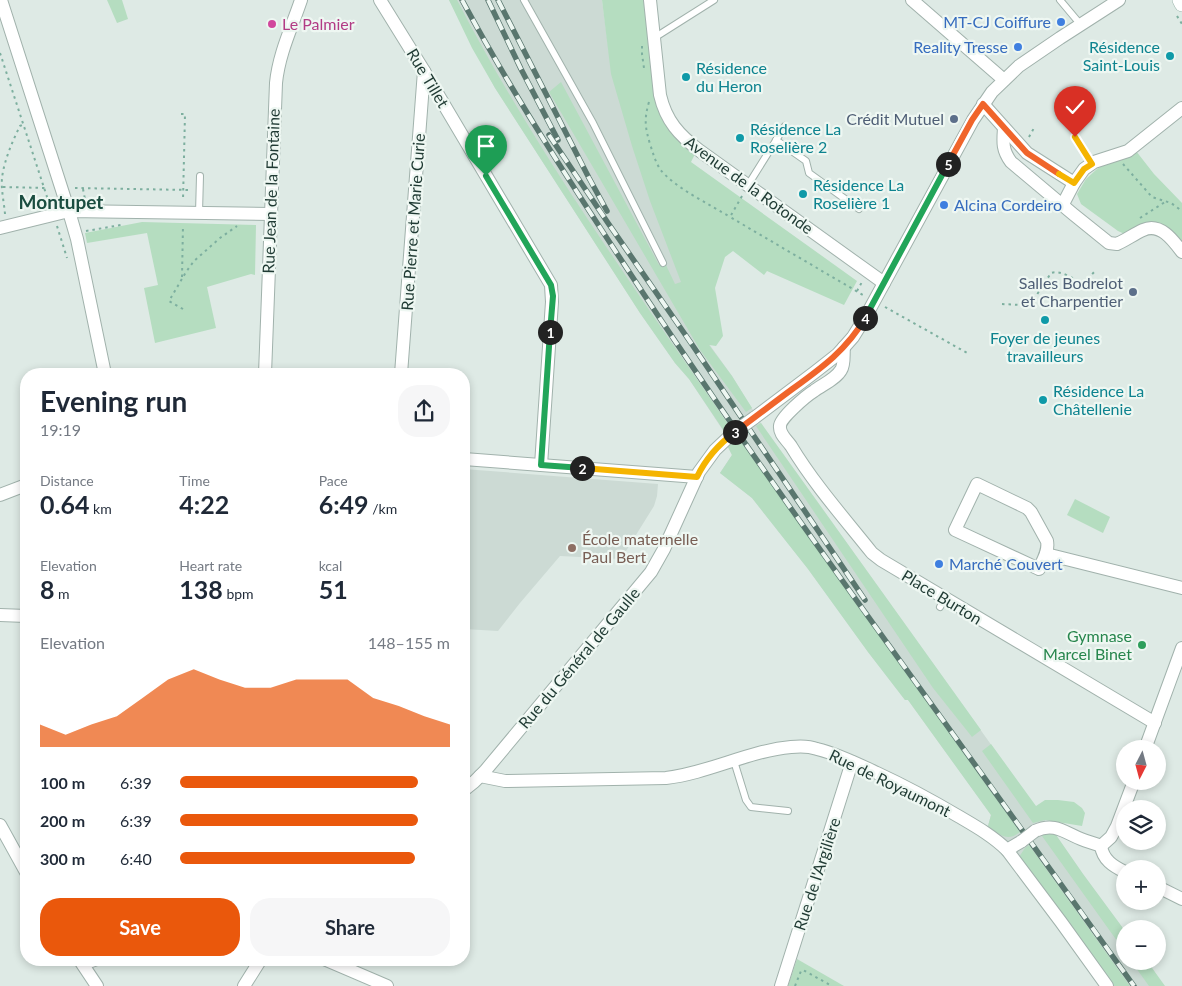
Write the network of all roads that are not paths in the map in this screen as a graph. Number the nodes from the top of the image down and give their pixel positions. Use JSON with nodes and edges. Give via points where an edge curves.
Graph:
{"nodes":[{"id":1,"x":1,"y":0,"type":"edge"},
{"id":2,"x":311,"y":0,"type":"edge"},
{"id":3,"x":380,"y":0,"type":"edge"},
{"id":4,"x":524,"y":0,"type":"edge"},
{"id":5,"x":650,"y":0,"type":"edge"},
{"id":6,"x":714,"y":0,"type":"edge"},
{"id":7,"x":912,"y":0,"type":"edge"},
{"id":8,"x":1060,"y":0,"type":"edge"},
{"id":9,"x":1119,"y":0,"type":"edge"},
{"id":10,"x":1180,"y":0,"type":"edge"},
{"id":11,"x":1182,"y":4,"type":"edge"},
{"id":12,"x":299,"y":6,"type":"edge"},
{"id":13,"x":1081,"y":25,"type":"junction"},
{"id":14,"x":654,"y":38,"type":"junction"},
{"id":15,"x":424,"y":70,"type":"junction"},
{"id":16,"x":1004,"y":80,"type":"junction"},
{"id":17,"x":983,"y":104,"type":"junction"},
{"id":18,"x":1182,"y":108,"type":"edge"},
{"id":19,"x":784,"y":126,"type":"dead end"},
{"id":20,"x":1004,"y":128,"type":"junction"},
{"id":21,"x":776,"y":140,"type":"junction"},
{"id":22,"x":200,"y":176,"type":"dead end"},
{"id":23,"x":1074,"y":183,"type":"junction"},
{"id":24,"x":748,"y":185,"type":"junction"},
{"id":25,"x":1062,"y":206,"type":"junction"},
{"id":26,"x":859,"y":209,"type":"dead end"},
{"id":27,"x":69,"y":211,"type":"junction"},
{"id":28,"x":199,"y":213,"type":"junction"},
{"id":29,"x":271,"y":214,"type":"junction"},
{"id":30,"x":2,"y":224,"type":"edge"},
{"id":31,"x":1182,"y":252,"type":"edge"},
{"id":32,"x":663,"y":263,"type":"dead end"},
{"id":33,"x":884,"y":283,"type":"junction"},
{"id":34,"x":844,"y":347,"type":"junction"},
{"id":35,"x":104,"y":368,"type":"edge"},
{"id":36,"x":265,"y":368,"type":"edge"},
{"id":37,"x":401,"y":368,"type":"edge"},
{"id":38,"x":781,"y":420,"type":"joint"},
{"id":39,"x":470,"y":459,"type":"edge"},
{"id":40,"x":541,"y":465,"type":"junction"},
{"id":41,"x":697,"y":477,"type":"junction"},
{"id":42,"x":20,"y":487,"type":"edge"},
{"id":43,"x":0,"y":495,"type":"edge"},
{"id":44,"x":1046,"y":554,"type":"junction"},
{"id":45,"x":1182,"y":588,"type":"edge"},
{"id":46,"x":0,"y":616,"type":"edge"},
{"id":47,"x":20,"y":616,"type":"edge"},
{"id":48,"x":1182,"y":648,"type":"edge"},
{"id":49,"x":1155,"y":723,"type":"junction"},
{"id":50,"x":1149,"y":740,"type":"edge"},
{"id":51,"x":734,"y":761,"type":"junction"},
{"id":52,"x":852,"y":762,"type":"junction"},
{"id":53,"x":480,"y":776,"type":"junction"},
{"id":54,"x":470,"y":785,"type":"edge"},
{"id":55,"x":1131,"y":790,"type":"edge"},
{"id":56,"x":788,"y":811,"type":"dead end"},
{"id":57,"x":0,"y":825,"type":"edge"},
{"id":58,"x":1101,"y":846,"type":"junction"},
{"id":59,"x":1007,"y":850,"type":"junction"},
{"id":60,"x":20,"y":861,"type":"edge"},
{"id":61,"x":1116,"y":866,"type":"edge"},
{"id":62,"x":1166,"y":892,"type":"edge"},
{"id":63,"x":1182,"y":900,"type":"edge"},
{"id":64,"x":84,"y":966,"type":"edge"},
{"id":65,"x":257,"y":966,"type":"edge"},
{"id":66,"x":340,"y":966,"type":"edge"},
{"id":67,"x":97,"y":986,"type":"edge"},
{"id":68,"x":244,"y":986,"type":"edge"},
{"id":69,"x":387,"y":986,"type":"edge"},
{"id":70,"x":781,"y":986,"type":"edge"},
{"id":71,"x":1107,"y":986,"type":"edge"}],
"edges":[{"from":1,"to":27,"type":"street"},
{"from":2,"to":12,"type":"street"},
{"from":3,"to":15,"type":"street","name":"Rue Tillet"},
{"from":4,"to":32,"type":"lane","via":[[593,124]]},
{"from":5,"to":14,"type":"street","name":"Avenue de la Rotonde"},
{"from":6,"to":14,"type":"lane"},
{"from":7,"to":16,"type":"street"},
{"from":8,"to":13,"type":"lane"},
{"from":9,"to":13,"type":"street","name":"Rue du Général de Gaulle"},
{"from":10,"to":11,"type":"main road"},
{"from":12,"to":29,"type":"street","name":"Rue Jean de la Fontaine","via":[[278,67]]},
{"from":13,"to":16,"type":"street","name":"Rue du Général de Gaulle","via":[[1019,66]]},
{"from":14,"to":24,"type":"street","name":"Avenue de la Rotonde","via":[[660,95],[672,124],[689,142]]},
{"from":15,"to":37,"type":"street","name":"Rue Pierre et Marie Curie"},
{"from":15,"to":40,"type":"street","name":"Rue Tillet","via":[[551,285],[553,296]]},
{"from":16,"to":17,"type":"street","name":"Rue du Général de Gaulle"},
{"from":17,"to":20,"type":"street"},
{"from":17,"to":33,"type":"street","name":"Rue du Général de Gaulle"},
{"from":18,"to":23,"type":"street","via":[[1133,148],[1084,169]]},
{"from":19,"to":21,"type":"lane"},
{"from":20,"to":23,"type":"street","via":[[1033,157]]},
{"from":20,"to":25,"type":"street","via":[[1004,148],[1011,162]]},
{"from":21,"to":24,"type":"lane"},
{"from":21,"to":26,"type":"lane","via":[[806,161],[809,173]]},
{"from":22,"to":28,"type":"lane"},
{"from":23,"to":25,"type":"street"},
{"from":24,"to":33,"type":"street","name":"Avenue de la Rotonde"},
{"from":25,"to":31,"type":"street","via":[[1110,243],[1118,244],[1145,229],[1153,229],[1168,234]]},
{"from":27,"to":28,"type":"street"},
{"from":27,"to":30,"type":"street"},
{"from":27,"to":35,"type":"street"},
{"from":28,"to":29,"type":"street"},
{"from":29,"to":36,"type":"street","name":"Rue Jean de la Fontaine"},
{"from":33,"to":34,"type":"street","name":"Rue du Général de Gaulle","via":[[858,330]]},
{"from":34,"to":38,"type":"street","name":"Rue du Général de Gaulle","via":[[838,374]]},
{"from":34,"to":41,"type":"street","name":"Rue du Général de Gaulle","bridge":true,"via":[[720,444]]},
{"from":38,"to":49,"type":"street","name":"Place Burton","via":[[780,432],[872,554],[942,603]]},
{"from":39,"to":40,"type":"street"},
{"from":40,"to":41,"type":"street"},
{"from":41,"to":53,"type":"street","name":"Rue du Général de Gaulle","via":[[651,572]]},
{"from":42,"to":43,"type":"street"},
{"from":44,"to":44,"type":"street","via":[[1047,541],[1031,512],[977,484],[955,530],[1039,569]]},
{"from":44,"to":45,"type":"street"},
{"from":46,"to":47,"type":"street"},
{"from":48,"to":49,"type":"street"},
{"from":49,"to":50,"type":"street"},
{"from":51,"to":52,"type":"street","name":"Rue de Royaumont","via":[[800,746]]},
{"from":51,"to":53,"type":"street","name":"Rue de Royaumont","via":[[666,778],[505,781]]},
{"from":51,"to":56,"type":"lane","via":[[751,807]]},
{"from":52,"to":59,"type":"street","name":"Rue de Royaumont","via":[[914,790]]},
{"from":52,"to":70,"type":"street","name":"Rue de l'Argilière"},
{"from":53,"to":54,"type":"street","name":"Rue du Général de Gaulle"},
{"from":55,"to":58,"type":"street","via":[[1118,826]]},
{"from":57,"to":60,"type":"street"},
{"from":58,"to":59,"type":"street","bridge":true,"via":[[1052,827],[1042,827]]},
{"from":58,"to":61,"type":"street","via":[[1104,856]]},
{"from":59,"to":71,"type":"street","name":"Rue de Royaumont"},
{"from":62,"to":63,"type":"street"},
{"from":64,"to":67,"type":"street"},
{"from":65,"to":68,"type":"street"},
{"from":66,"to":69,"type":"street"}]}
